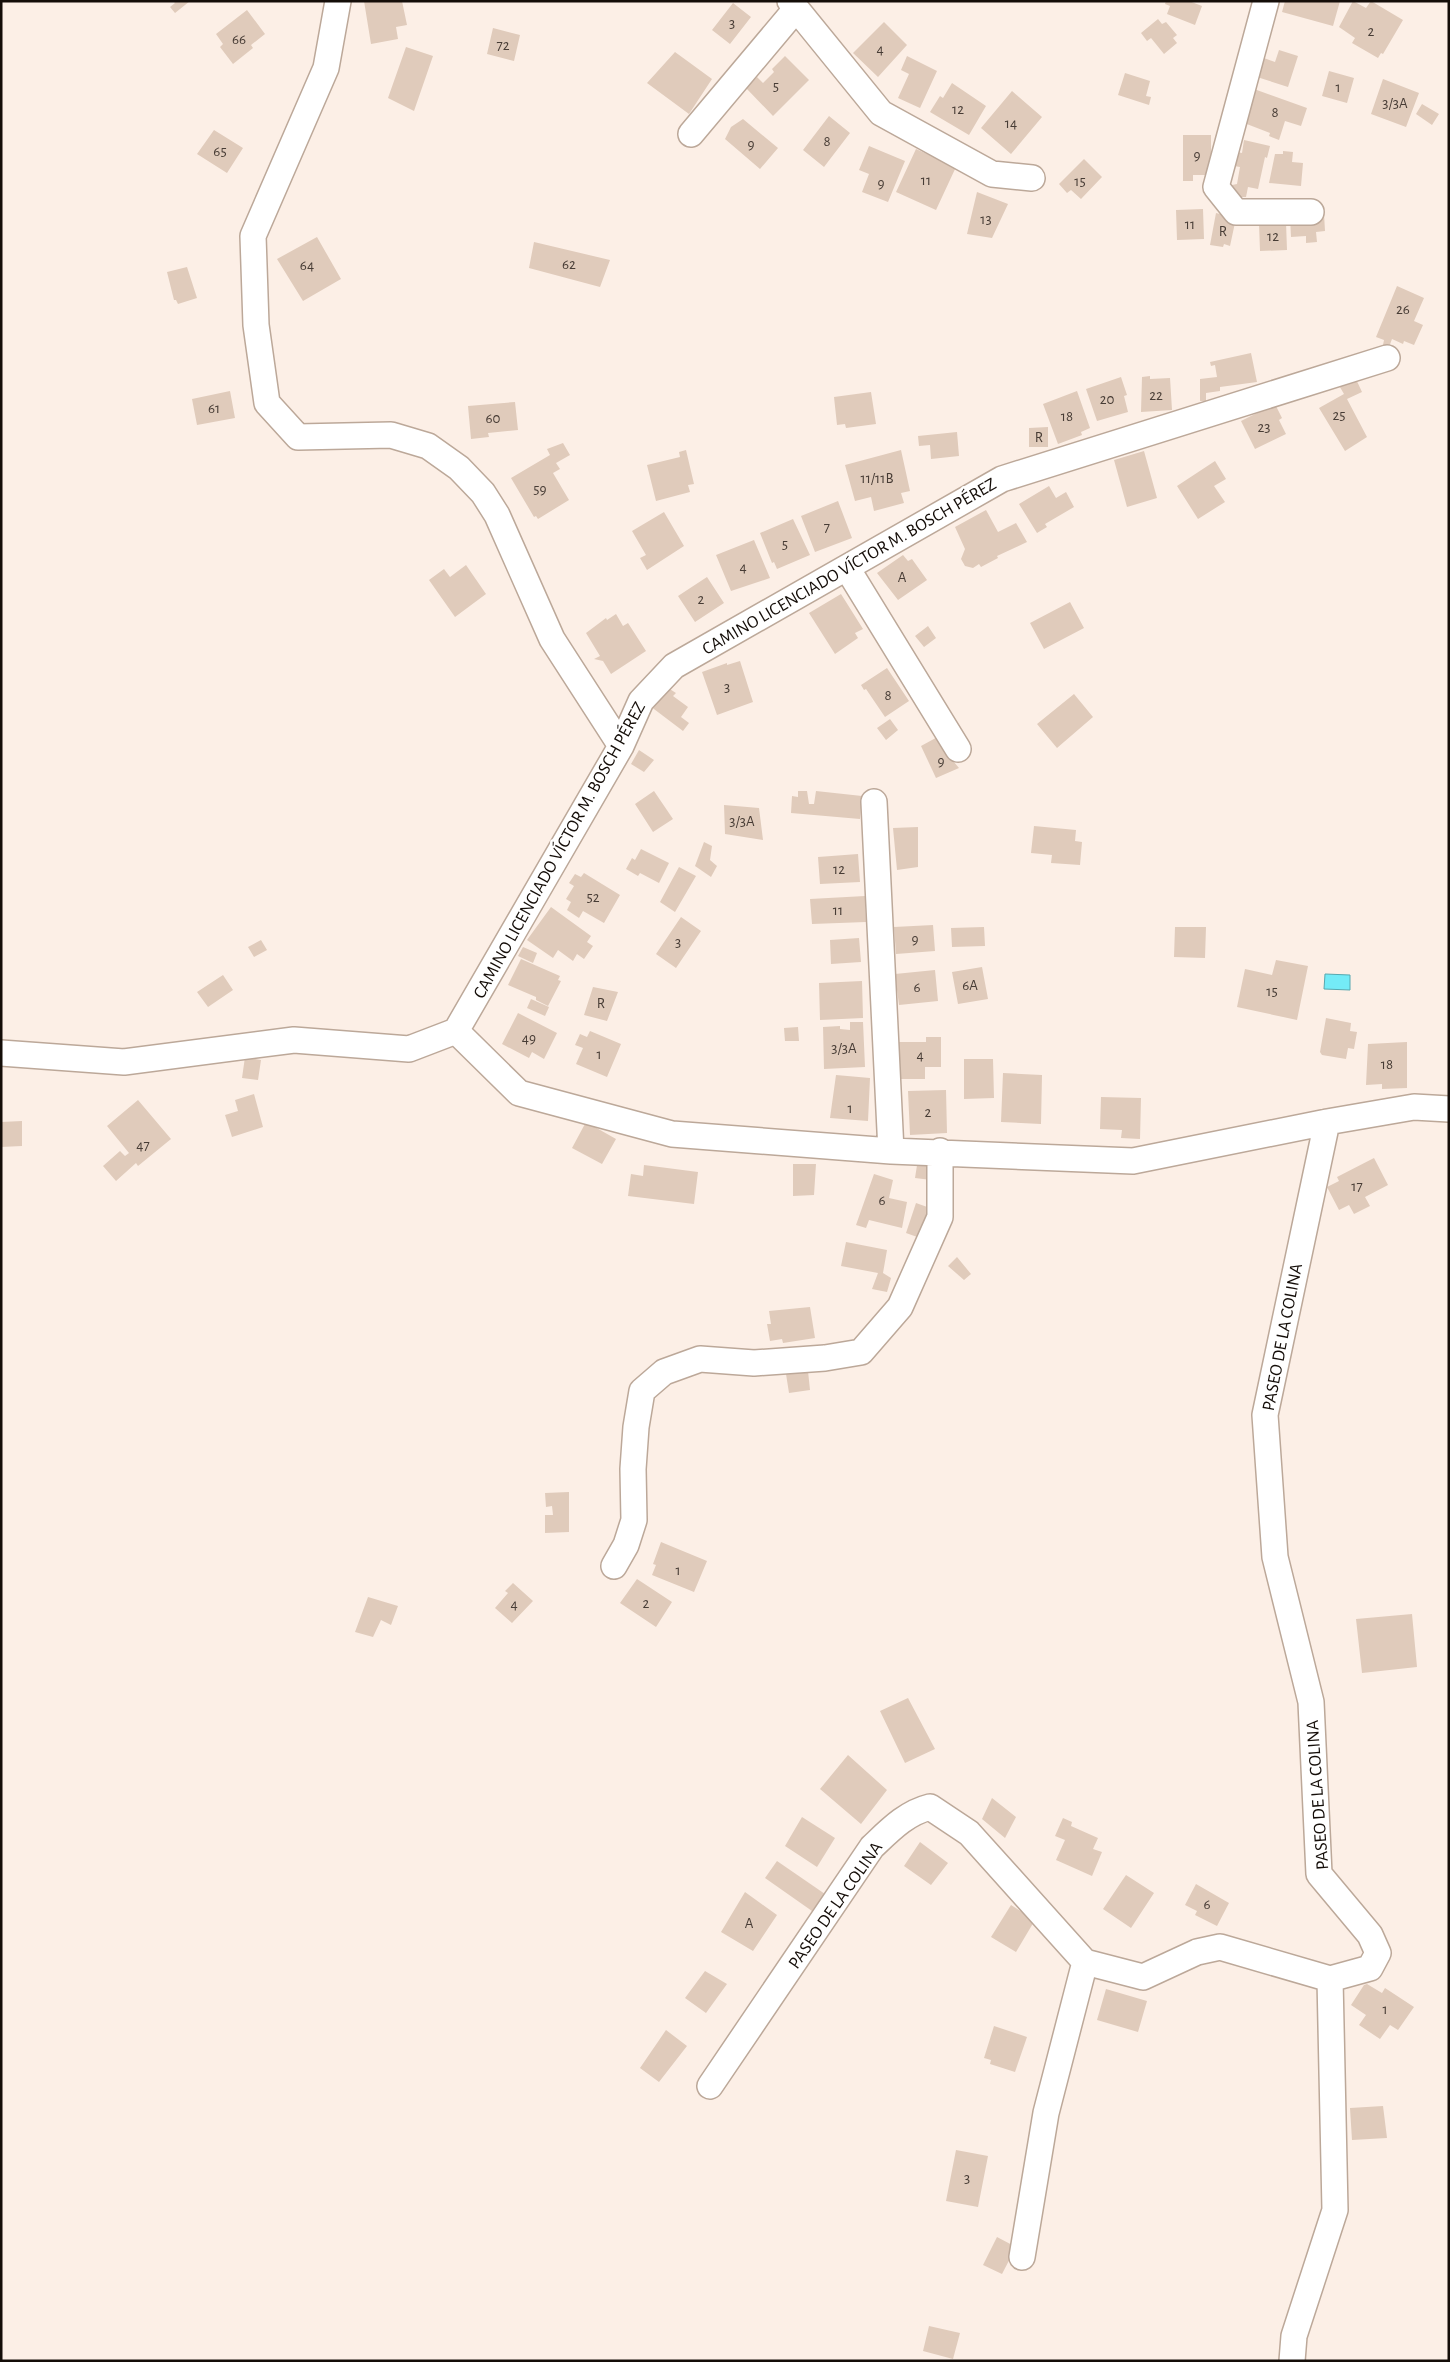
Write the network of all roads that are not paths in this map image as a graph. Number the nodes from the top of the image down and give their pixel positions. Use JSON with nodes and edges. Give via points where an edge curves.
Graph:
{"nodes":[{"id":1,"x":338,"y":1,"type":"edge"},
{"id":2,"x":1266,"y":1,"type":"edge"},
{"id":3,"x":793,"y":5,"type":"edge"},
{"id":4,"x":691,"y":134,"type":"dead end"},
{"id":5,"x":1032,"y":178,"type":"dead end"},
{"id":6,"x":1311,"y":212,"type":"dead end"},
{"id":7,"x":1387,"y":358,"type":"dead end"},
{"id":8,"x":847,"y":568,"type":"junction"},
{"id":9,"x":621,"y":746,"type":"junction"},
{"id":10,"x":958,"y":749,"type":"dead end"},
{"id":11,"x":874,"y":802,"type":"dead end"},
{"id":12,"x":456,"y":1031,"type":"junction"},
{"id":13,"x":1,"y":1052,"type":"edge"},
{"id":14,"x":1449,"y":1110,"type":"edge"},
{"id":15,"x":1327,"y":1122,"type":"junction"},
{"id":16,"x":891,"y":1150,"type":"junction"},
{"id":17,"x":940,"y":1151,"type":"junction"},
{"id":18,"x":614,"y":1566,"type":"dead end"},
{"id":19,"x":1085,"y":1962,"type":"junction"},
{"id":20,"x":1330,"y":1979,"type":"junction"},
{"id":21,"x":710,"y":2086,"type":"dead end"},
{"id":22,"x":1022,"y":2257,"type":"dead end"},
{"id":23,"x":1292,"y":2361,"type":"edge"}],
"edges":[{"from":1,"to":9,"type":"street","via":[[326,68],[253,236],[256,325],[267,403],[298,438],[391,436],[428,446],[458,468],[483,493],[497,515],[552,639]]},
{"from":2,"to":6,"type":"street","via":[[1216,187],[1236,212]]},
{"from":3,"to":4,"type":"street"},
{"from":3,"to":5,"type":"street","via":[[881,113],[992,174]]},
{"from":7,"to":8,"type":"street","name":"CAMINO LICENCIADO VÍCTOR M. BOSCH PÉREZ","via":[[1002,479]]},
{"from":8,"to":9,"type":"street","name":"CAMINO LICENCIADO VÍCTOR M. BOSCH PÉREZ","via":[[674,666],[641,701]]},
{"from":8,"to":10,"type":"street"},
{"from":9,"to":12,"type":"street","name":"CAMINO LICENCIADO VÍCTOR M. BOSCH PÉREZ"},
{"from":11,"to":16,"type":"street"},
{"from":12,"to":13,"type":"street","via":[[408,1049],[294,1040],[124,1062]]},
{"from":12,"to":16,"type":"street","via":[[519,1093],[672,1134]]},
{"from":14,"to":15,"type":"street","via":[[1414,1107]]},
{"from":15,"to":17,"type":"street","via":[[1133,1161]]},
{"from":15,"to":20,"type":"street","name":"PASEO DE LA COLINA","via":[[1266,1415],[1275,1557],[1311,1702],[1319,1874],[1370,1935],[1378,1953],[1370,1968]]},
{"from":16,"to":17,"type":"street"},
{"from":17,"to":18,"type":"street","via":[[940,1217],[900,1307],[861,1352],[754,1363],[700,1359],[664,1372],[642,1391],[633,1469],[634,1520],[626,1545]]},
{"from":19,"to":20,"type":"street","via":[[1143,1977],[1197,1952],[1220,1947]]},
{"from":19,"to":21,"type":"street","name":"PASEO DE LA COLINA","via":[[969,1833],[930,1807],[916,1811],[872,1847]]},
{"from":19,"to":22,"type":"street","via":[[1046,2114]]},
{"from":20,"to":23,"type":"street","via":[[1335,2210],[1294,2336]]}]}
